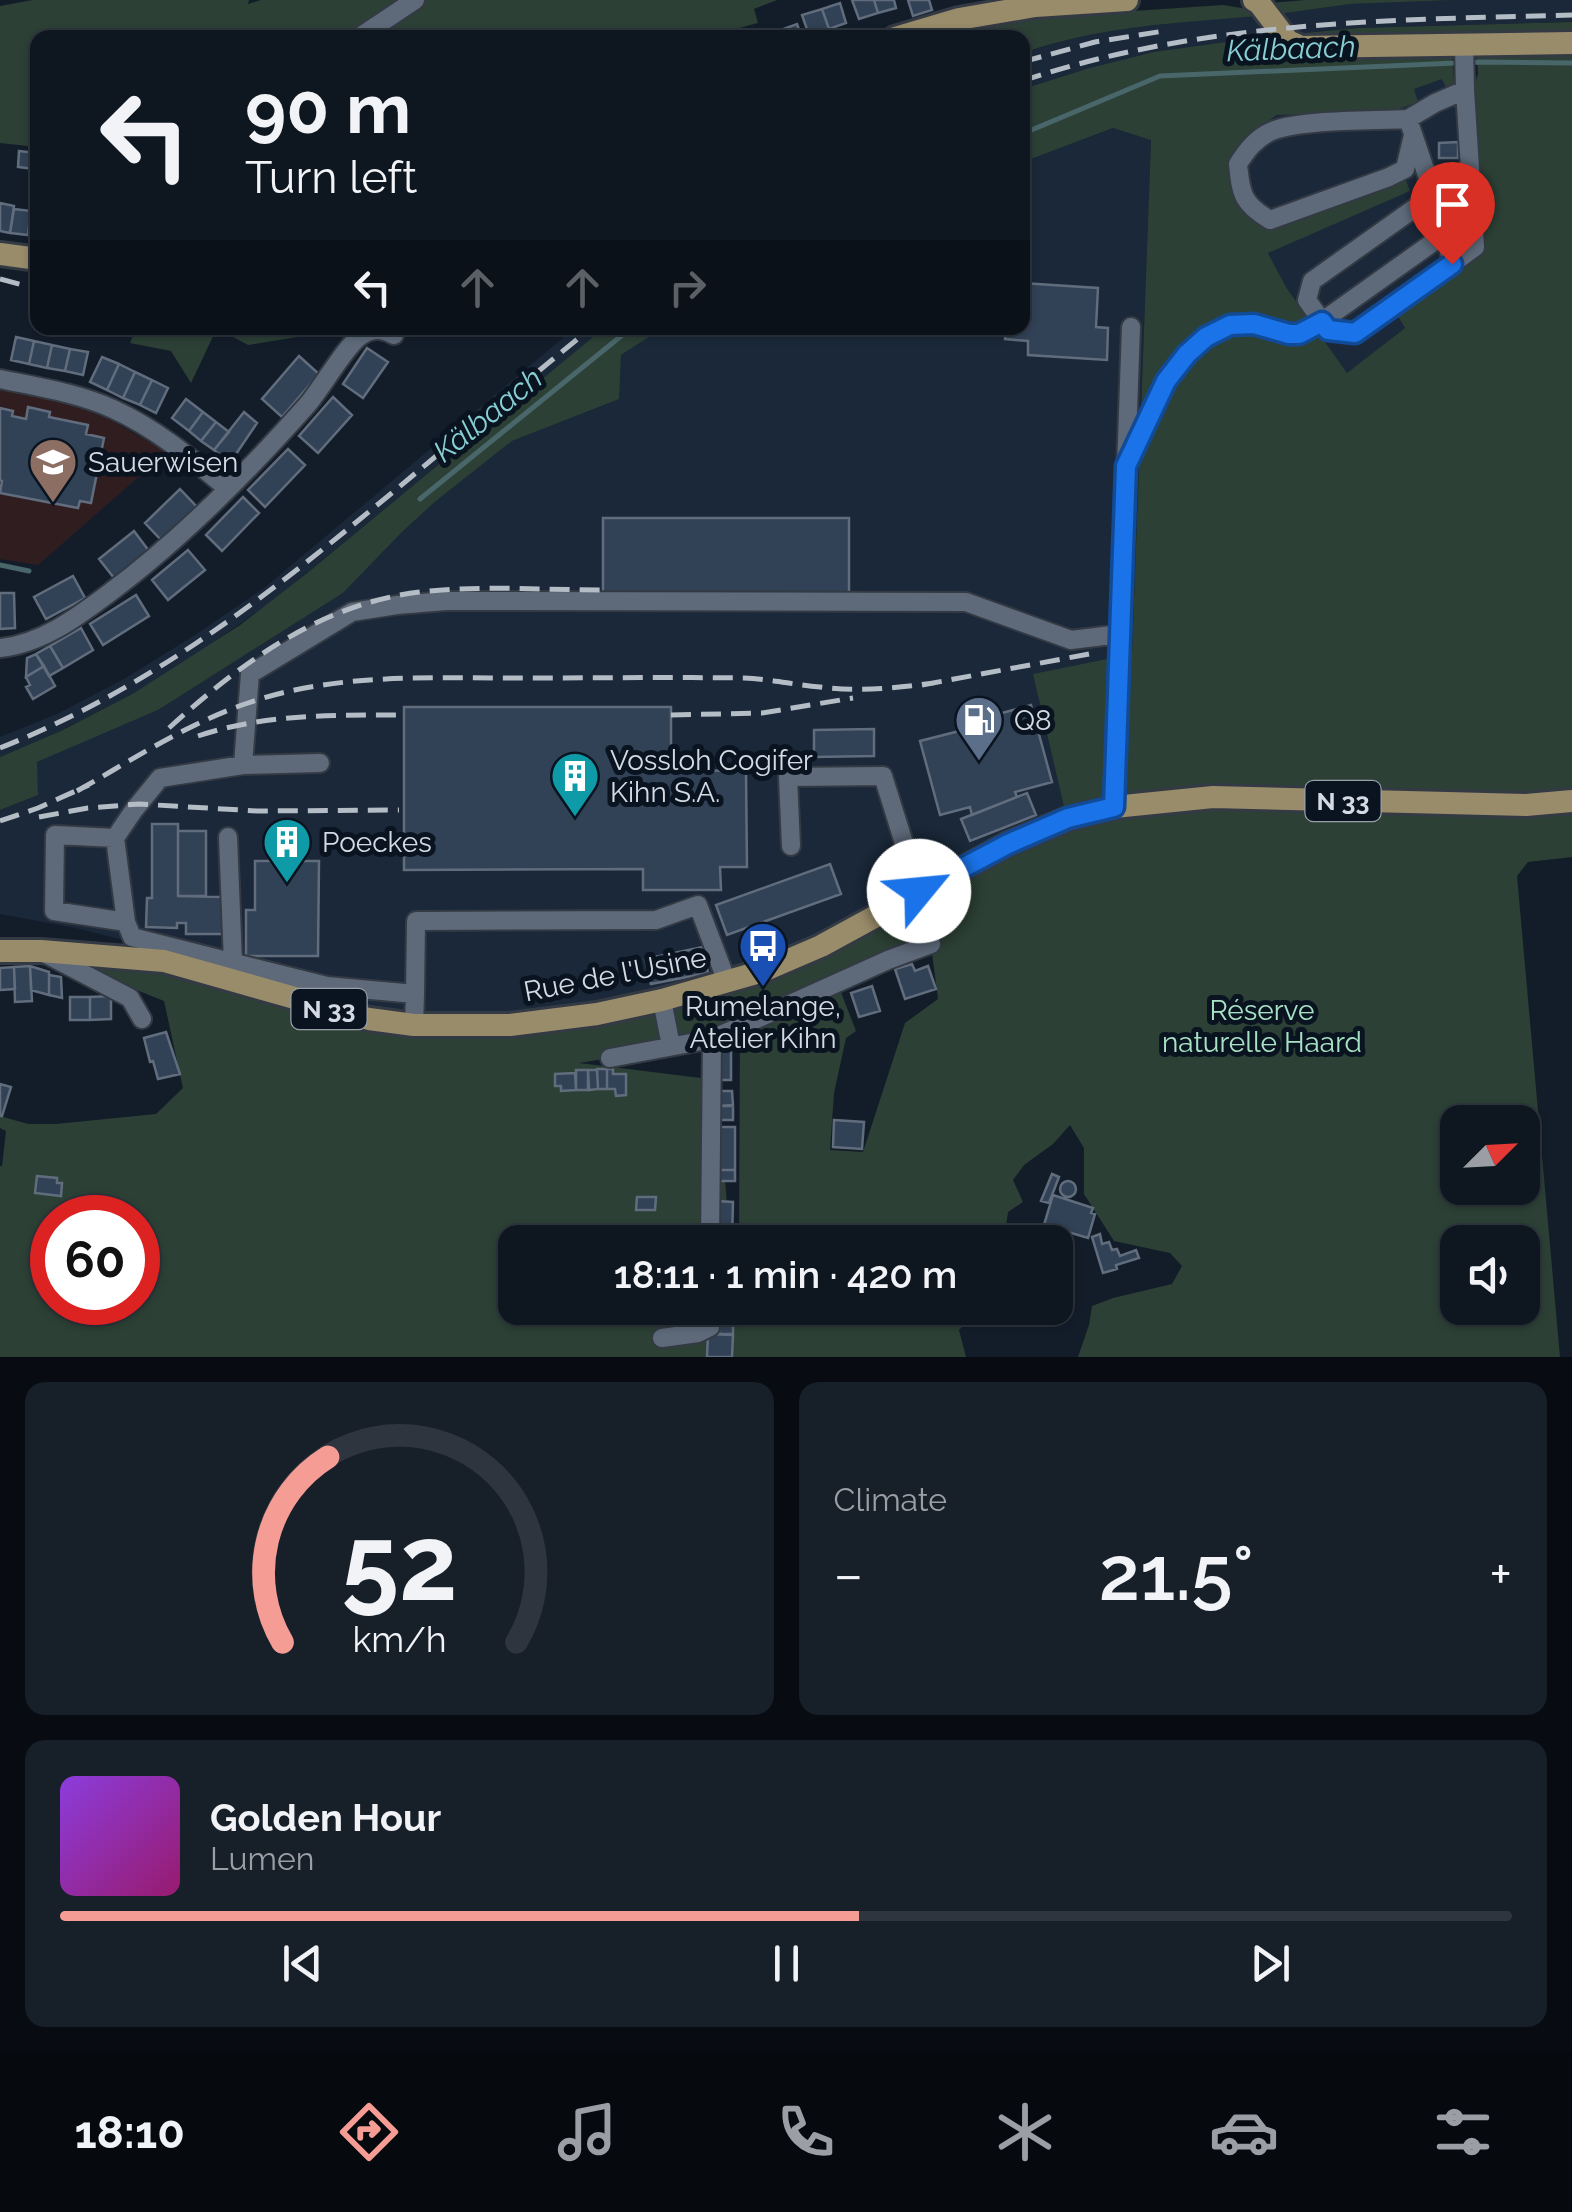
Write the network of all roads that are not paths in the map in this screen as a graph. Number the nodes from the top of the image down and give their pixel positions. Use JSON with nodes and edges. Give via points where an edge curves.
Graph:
{"nodes":[{"id":1,"x":416,"y":0,"type":"edge"},
{"id":2,"x":1127,"y":0,"type":"edge"},
{"id":3,"x":1256,"y":2,"type":"edge"},
{"id":4,"x":370,"y":30,"type":"edge"},
{"id":5,"x":923,"y":30,"type":"edge"},
{"id":6,"x":1572,"y":43,"type":"edge"},
{"id":7,"x":1464,"y":50,"type":"junction"},
{"id":8,"x":1465,"y":82,"type":"junction"},
{"id":9,"x":1410,"y":128,"type":"junction"},
{"id":10,"x":1405,"y":169,"type":"junction"},
{"id":11,"x":1426,"y":200,"type":"junction"},
{"id":12,"x":1440,"y":214,"type":"junction"},
{"id":13,"x":1474,"y":219,"type":"junction"},
{"id":14,"x":1446,"y":234,"type":"junction"},
{"id":15,"x":0,"y":254,"type":"edge"},
{"id":16,"x":30,"y":259,"type":"edge"},
{"id":17,"x":1452,"y":264,"type":"junction"},
{"id":18,"x":1322,"y":322,"type":"junction"},
{"id":19,"x":1132,"y":326,"type":"dead end"},
{"id":20,"x":362,"y":335,"type":"edge"},
{"id":21,"x":0,"y":379,"type":"edge"},
{"id":22,"x":1126,"y":466,"type":"junction"},
{"id":23,"x":228,"y":489,"type":"junction"},
{"id":24,"x":1120,"y":634,"type":"junction"},
{"id":25,"x":0,"y":648,"type":"edge"},
{"id":26,"x":320,"y":763,"type":"dead end"},
{"id":27,"x":243,"y":765,"type":"junction"},
{"id":28,"x":1572,"y":802,"type":"edge"},
{"id":29,"x":1114,"y":807,"type":"junction"},
{"id":30,"x":228,"y":837,"type":"dead end"},
{"id":31,"x":115,"y":838,"type":"junction"},
{"id":32,"x":790,"y":846,"type":"dead end"},
{"id":33,"x":919,"y":891,"type":"junction"},
{"id":34,"x":126,"y":922,"type":"junction"},
{"id":35,"x":931,"y":944,"type":"dead end"},
{"id":36,"x":0,"y":951,"type":"edge"},
{"id":37,"x":41,"y":951,"type":"junction"},
{"id":38,"x":233,"y":962,"type":"junction"},
{"id":39,"x":727,"y":982,"type":"junction"},
{"id":40,"x":415,"y":994,"type":"junction"},
{"id":41,"x":662,"y":1000,"type":"junction"},
{"id":42,"x":142,"y":1019,"type":"dead end"},
{"id":43,"x":414,"y":1025,"type":"junction"},
{"id":44,"x":712,"y":1038,"type":"junction"},
{"id":45,"x":671,"y":1046,"type":"junction"},
{"id":46,"x":610,"y":1058,"type":"dead end"},
{"id":47,"x":710,"y":1225,"type":"edge"},
{"id":48,"x":710,"y":1325,"type":"edge"},
{"id":49,"x":662,"y":1338,"type":"dead end"}],
"edges":[{"from":1,"to":4,"type":"street"},
{"from":2,"to":5,"type":"main road","via":[[1036,6]]},
{"from":3,"to":7,"type":"main road","via":[[1288,42],[1301,47]]},
{"from":6,"to":7,"type":"main road"},
{"from":7,"to":8,"type":"street"},
{"from":8,"to":9,"type":"street"},
{"from":8,"to":13,"type":"street"},
{"from":9,"to":10,"type":"street"},
{"from":9,"to":10,"type":"street","via":[[1299,125],[1252,143],[1238,164],[1250,208],[1270,220]]},
{"from":9,"to":12,"type":"street"},
{"from":10,"to":11,"type":"street"},
{"from":11,"to":12,"type":"street"},
{"from":11,"to":18,"type":"street","via":[[1312,281],[1307,300]]},
{"from":12,"to":14,"type":"street"},
{"from":13,"to":14,"type":"street","via":[[1463,232]]},
{"from":13,"to":17,"type":"street","via":[[1475,248]]},
{"from":14,"to":17,"type":"street"},
{"from":14,"to":18,"type":"street"},
{"from":15,"to":16,"type":"main road"},
{"from":17,"to":18,"type":"street","via":[[1355,333],[1328,330]]},
{"from":18,"to":22,"type":"street","via":[[1299,334],[1254,324],[1230,325],[1206,337],[1166,381]]},
{"from":19,"to":22,"type":"street"},
{"from":20,"to":23,"type":"street"},
{"from":21,"to":23,"type":"street","via":[[112,408],[170,441]]},
{"from":22,"to":24,"type":"street"},
{"from":23,"to":25,"type":"street","via":[[152,561],[91,606],[45,635]]},
{"from":24,"to":27,"type":"street","via":[[1071,640],[966,602],[397,604],[352,612],[250,674]]},
{"from":24,"to":29,"type":"street"},
{"from":26,"to":27,"type":"street"},
{"from":27,"to":31,"type":"street","via":[[160,778]]},
{"from":28,"to":29,"type":"main road","number":"N 33","via":[[1213,797]]},
{"from":29,"to":33,"type":"main road","name":"Rue de l'Usine","number":"N 33","via":[[1068,818]]},
{"from":30,"to":38,"type":"street"},
{"from":31,"to":34,"type":"street"},
{"from":31,"to":34,"type":"street","via":[[55,835],[54,912]]},
{"from":32,"to":33,"type":"street","via":[[788,776],[883,776]]},
{"from":33,"to":39,"type":"main road","name":"Rue de l'Usine","number":"N 33","via":[[821,946]]},
{"from":34,"to":38,"type":"street","via":[[132,937]]},
{"from":35,"to":44,"type":"street"},
{"from":36,"to":37,"type":"main road","name":"Rue de l'Usine","number":"N 33"},
{"from":37,"to":42,"type":"street","name":"Rue de l'Usine","via":[[130,998]]},
{"from":37,"to":43,"type":"main road","name":"Rue de l'Usine","number":"N 33","via":[[164,961],[369,1019]]},
{"from":38,"to":40,"type":"street","via":[[327,986]]},
{"from":39,"to":40,"type":"street","via":[[698,905],[656,920],[416,922]]},
{"from":39,"to":41,"type":"main road","name":"Rue de l'Usine","number":"N 33"},
{"from":40,"to":43,"type":"street"},
{"from":41,"to":43,"type":"main road","name":"Rue de l'Usine","number":"N 33","via":[[510,1025]]},
{"from":41,"to":45,"type":"street"},
{"from":44,"to":45,"type":"street"},
{"from":44,"to":47,"type":"street"},
{"from":45,"to":46,"type":"street"},
{"from":48,"to":49,"type":"street"}]}
